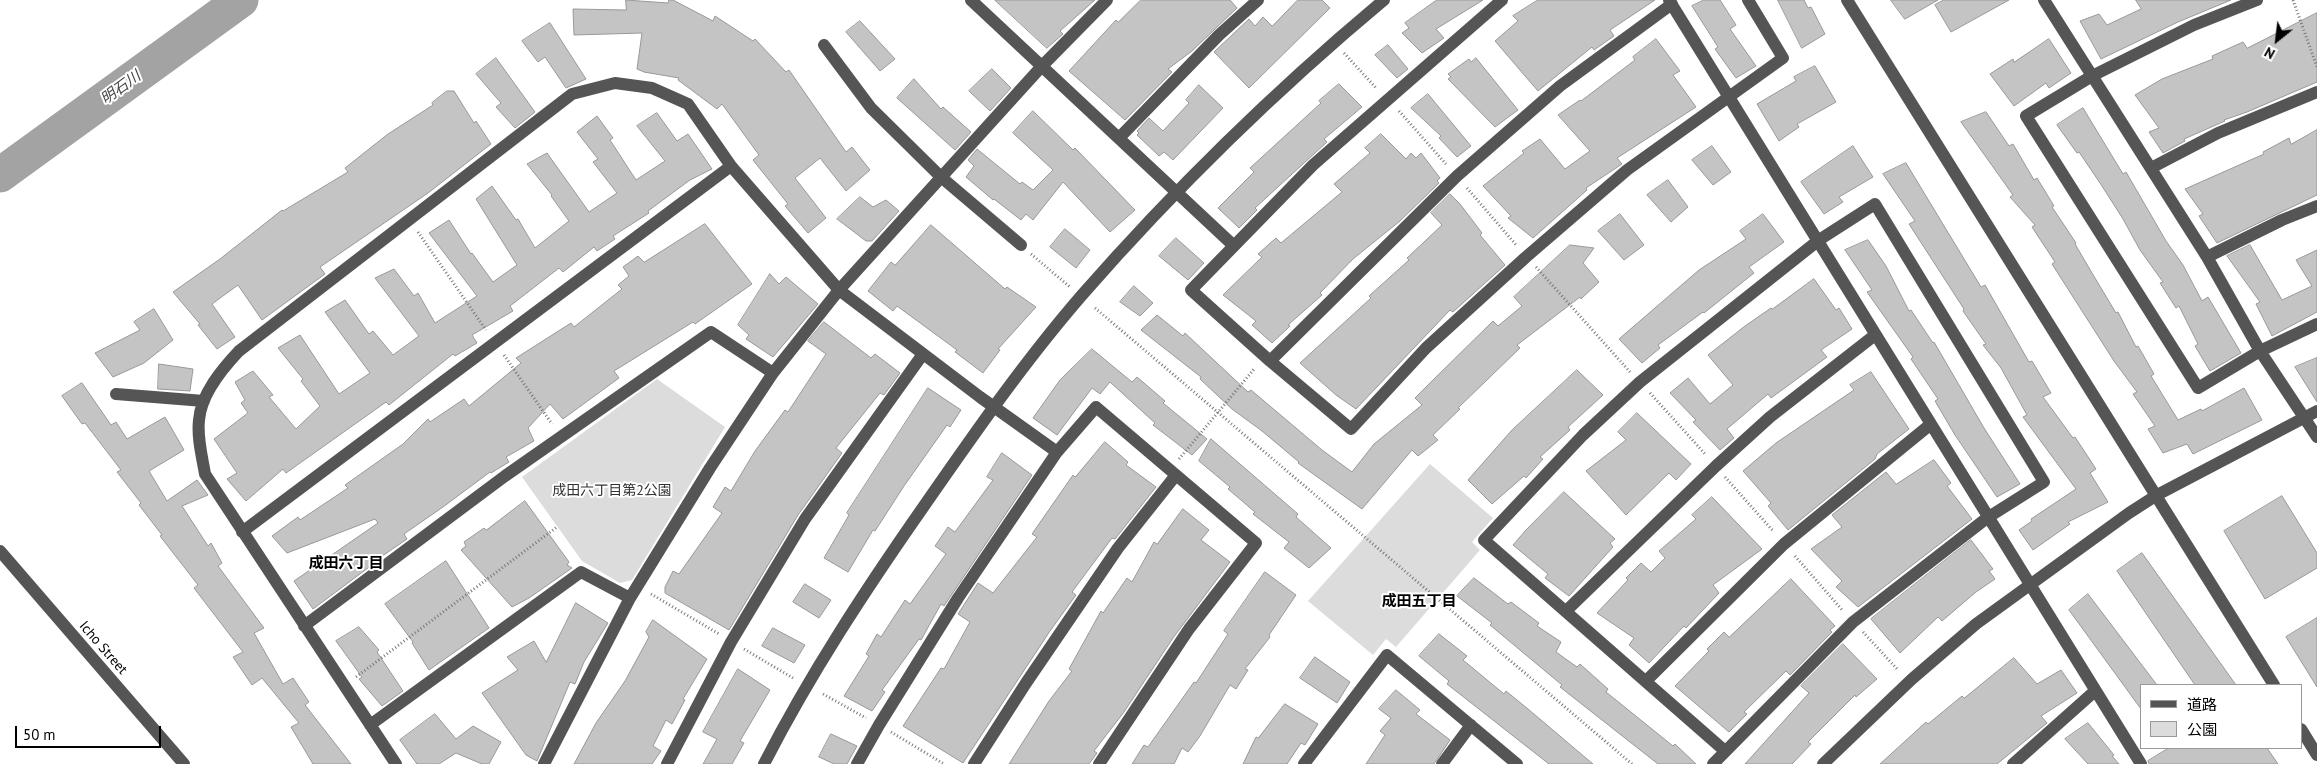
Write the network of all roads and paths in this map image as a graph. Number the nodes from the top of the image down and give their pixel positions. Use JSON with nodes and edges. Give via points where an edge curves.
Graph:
{"nodes":[{"id":1,"x":971,"y":0,"type":"edge"},
{"id":2,"x":1107,"y":0,"type":"edge"},
{"id":3,"x":1258,"y":0,"type":"edge"},
{"id":4,"x":1384,"y":0,"type":"edge"},
{"id":5,"x":1502,"y":0,"type":"edge"},
{"id":6,"x":1748,"y":0,"type":"edge"},
{"id":7,"x":1848,"y":0,"type":"edge"},
{"id":8,"x":2044,"y":0,"type":"edge"},
{"id":9,"x":2257,"y":0,"type":"edge"},
{"id":10,"x":2293,"y":0,"type":"edge"},
{"id":11,"x":1670,"y":2,"type":"edge"},
{"id":12,"x":824,"y":45,"type":"dead end"},
{"id":13,"x":1343,"y":53,"type":"dead end"},
{"id":14,"x":1042,"y":66,"type":"junction"},
{"id":15,"x":2317,"y":67,"type":"edge"},
{"id":16,"x":2092,"y":76,"type":"junction"},
{"id":17,"x":2317,"y":92,"type":"edge"},
{"id":18,"x":1730,"y":96,"type":"junction"},
{"id":19,"x":1387,"y":98,"type":"junction"},
{"id":20,"x":1119,"y":138,"type":"junction"},
{"id":21,"x":731,"y":166,"type":"junction"},
{"id":22,"x":2151,"y":168,"type":"junction"},
{"id":23,"x":1457,"y":176,"type":"junction"},
{"id":24,"x":940,"y":177,"type":"junction"},
{"id":25,"x":1176,"y":193,"type":"junction"},
{"id":26,"x":2317,"y":206,"type":"edge"},
{"id":27,"x":1819,"y":240,"type":"junction"},
{"id":28,"x":1021,"y":245,"type":"joint"},
{"id":29,"x":1234,"y":246,"type":"junction"},
{"id":30,"x":1526,"y":257,"type":"junction"},
{"id":31,"x":2207,"y":257,"type":"junction"},
{"id":32,"x":1070,"y":287,"type":"dead end"},
{"id":33,"x":839,"y":290,"type":"junction"},
{"id":34,"x":1095,"y":308,"type":"dead end"},
{"id":35,"x":2317,"y":324,"type":"edge"},
{"id":36,"x":1876,"y":335,"type":"junction"},
{"id":37,"x":2260,"y":352,"type":"junction"},
{"id":38,"x":923,"y":354,"type":"junction"},
{"id":39,"x":1267,"y":359,"type":"junction"},
{"id":40,"x":773,"y":374,"type":"junction"},
{"id":41,"x":1640,"y":382,"type":"junction"},
{"id":42,"x":116,"y":394,"type":"dead end"},
{"id":43,"x":204,"y":401,"type":"junction"},
{"id":44,"x":993,"y":406,"type":"junction"},
{"id":45,"x":1217,"y":411,"type":"junction"},
{"id":46,"x":2317,"y":411,"type":"edge"},
{"id":47,"x":2304,"y":416,"type":"junction"},
{"id":48,"x":1930,"y":424,"type":"junction"},
{"id":49,"x":2317,"y":438,"type":"edge"},
{"id":50,"x":1058,"y":452,"type":"junction"},
{"id":51,"x":1716,"y":466,"type":"junction"},
{"id":52,"x":1173,"y":473,"type":"junction"},
{"id":53,"x":2157,"y":494,"type":"junction"},
{"id":54,"x":1987,"y":518,"type":"junction"},
{"id":55,"x":557,"y":527,"type":"dead end"},
{"id":56,"x":242,"y":532,"type":"junction"},
{"id":57,"x":1784,"y":544,"type":"junction"},
{"id":58,"x":0,"y":551,"type":"edge"},
{"id":59,"x":2030,"y":584,"type":"junction"},
{"id":60,"x":638,"y":586,"type":"junction"},
{"id":61,"x":630,"y":598,"type":"junction"},
{"id":62,"x":1566,"y":611,"type":"junction"},
{"id":63,"x":1853,"y":622,"type":"junction"},
{"id":64,"x":304,"y":626,"type":"junction"},
{"id":65,"x":731,"y":642,"type":"junction"},
{"id":66,"x":1898,"y":670,"type":"dead end"},
{"id":67,"x":793,"y":678,"type":"dead end"},
{"id":68,"x":1646,"y":681,"type":"junction"},
{"id":69,"x":2273,"y":684,"type":"edge"},
{"id":70,"x":344,"y":686,"type":"junction"},
{"id":71,"x":2095,"y":692,"type":"junction"},
{"id":72,"x":1472,"y":725,"type":"junction"},
{"id":73,"x":370,"y":726,"type":"junction"},
{"id":74,"x":2302,"y":731,"type":"edge"},
{"id":75,"x":1725,"y":751,"type":"junction"},
{"id":76,"x":2317,"y":755,"type":"edge"},
{"id":77,"x":184,"y":764,"type":"edge"},
{"id":78,"x":396,"y":764,"type":"edge"},
{"id":79,"x":544,"y":764,"type":"edge"},
{"id":80,"x":667,"y":764,"type":"edge"},
{"id":81,"x":764,"y":764,"type":"edge"},
{"id":82,"x":857,"y":764,"type":"edge"},
{"id":83,"x":974,"y":764,"type":"edge"},
{"id":84,"x":1100,"y":764,"type":"edge"},
{"id":85,"x":1304,"y":764,"type":"edge"},
{"id":86,"x":1442,"y":764,"type":"edge"},
{"id":87,"x":1517,"y":764,"type":"edge"},
{"id":88,"x":1632,"y":764,"type":"edge"},
{"id":89,"x":1713,"y":764,"type":"edge"},
{"id":90,"x":1823,"y":764,"type":"edge"},
{"id":91,"x":2012,"y":764,"type":"edge"},
{"id":92,"x":2140,"y":764,"type":"edge"}],
"edges":[{"from":1,"to":14,"type":"street"},
{"from":2,"to":14,"type":"street"},
{"from":3,"to":20,"type":"street","via":[[1219,35]]},
{"from":4,"to":25,"type":"street","via":[[1333,42]]},
{"from":5,"to":19,"type":"street"},
{"from":6,"to":18,"type":"street","via":[[1783,58]]},
{"from":7,"to":53,"type":"street"},
{"from":8,"to":16,"type":"street"},
{"from":9,"to":16,"type":"street","via":[[2194,25]]},
{"from":10,"to":15,"type":"path"},
{"from":11,"to":18,"type":"street"},
{"from":11,"to":23,"type":"street","via":[[1560,86]]},
{"from":12,"to":24,"type":"street","via":[[871,108]]},
{"from":13,"to":19,"type":"path"},
{"from":14,"to":20,"type":"street"},
{"from":14,"to":24,"type":"street"},
{"from":16,"to":22,"type":"street"},
{"from":16,"to":37,"type":"street","via":[[2026,116],[2198,388]]},
{"from":17,"to":22,"type":"street","via":[[2218,133]]},
{"from":18,"to":27,"type":"street"},
{"from":18,"to":30,"type":"street","via":[[1627,170]]},
{"from":19,"to":23,"type":"path"},
{"from":19,"to":29,"type":"street","via":[[1313,165]]},
{"from":20,"to":25,"type":"street"},
{"from":21,"to":33,"type":"street"},
{"from":21,"to":43,"type":"street","via":[[688,104],[652,88],[615,83],[572,94],[239,351],[222,368]]},
{"from":21,"to":56,"type":"street"},
{"from":22,"to":31,"type":"street"},
{"from":23,"to":30,"type":"path"},
{"from":23,"to":39,"type":"street"},
{"from":24,"to":28,"type":"street"},
{"from":24,"to":33,"type":"street"},
{"from":25,"to":29,"type":"street"},
{"from":25,"to":44,"type":"street","via":[[1081,296]]},
{"from":26,"to":31,"type":"street"},
{"from":27,"to":36,"type":"street"},
{"from":27,"to":41,"type":"street"},
{"from":27,"to":54,"type":"street","via":[[1875,204],[2044,482]]},
{"from":28,"to":32,"type":"path"},
{"from":29,"to":39,"type":"street","via":[[1191,290]]},
{"from":30,"to":39,"type":"street","via":[[1426,348],[1351,429]]},
{"from":30,"to":41,"type":"path"},
{"from":31,"to":37,"type":"street"},
{"from":33,"to":38,"type":"street"},
{"from":33,"to":40,"type":"street"},
{"from":34,"to":45,"type":"path"},
{"from":35,"to":37,"type":"street"},
{"from":36,"to":48,"type":"street"},
{"from":36,"to":51,"type":"street","via":[[1770,417]]},
{"from":37,"to":47,"type":"street"},
{"from":38,"to":44,"type":"street"},
{"from":38,"to":65,"type":"street","via":[[805,519]]},
{"from":39,"to":45,"type":"path"},
{"from":40,"to":60,"type":"street","via":[[710,468]]},
{"from":40,"to":64,"type":"street","via":[[711,332],[505,476]]},
{"from":41,"to":51,"type":"path"},
{"from":41,"to":62,"type":"street","via":[[1583,435],[1484,540]]},
{"from":42,"to":43,"type":"street"},
{"from":43,"to":56,"type":"street","via":[[199,419],[199,441],[205,474]]},
{"from":44,"to":50,"type":"street"},
{"from":44,"to":81,"type":"street","via":[[859,602]]},
{"from":45,"to":52,"type":"path"},
{"from":45,"to":88,"type":"path"},
{"from":46,"to":47,"type":"street"},
{"from":47,"to":49,"type":"street"},
{"from":47,"to":53,"type":"street"},
{"from":48,"to":54,"type":"street"},
{"from":48,"to":57,"type":"street"},
{"from":50,"to":52,"type":"street","via":[[1096,408]]},
{"from":50,"to":82,"type":"street","via":[[958,598],[878,724]]},
{"from":51,"to":57,"type":"path"},
{"from":51,"to":62,"type":"street"},
{"from":52,"to":83,"type":"street","via":[[1118,548]]},
{"from":52,"to":84,"type":"street","via":[[1256,543],[1189,629]]},
{"from":53,"to":59,"type":"street"},
{"from":53,"to":69,"type":"street"},
{"from":54,"to":59,"type":"street"},
{"from":54,"to":63,"type":"street"},
{"from":55,"to":70,"type":"path"},
{"from":56,"to":64,"type":"street"},
{"from":57,"to":63,"type":"path"},
{"from":57,"to":68,"type":"street"},
{"from":58,"to":77,"type":"street","name":"Icho Street"},
{"from":59,"to":71,"type":"street"},
{"from":59,"to":90,"type":"street","via":[[1912,678]]},
{"from":60,"to":61,"type":"street"},
{"from":60,"to":65,"type":"path"},
{"from":61,"to":73,"type":"street","via":[[581,572]]},
{"from":61,"to":79,"type":"street"},
{"from":62,"to":68,"type":"street"},
{"from":63,"to":66,"type":"path"},
{"from":63,"to":75,"type":"street"},
{"from":64,"to":70,"type":"street"},
{"from":65,"to":67,"type":"path"},
{"from":65,"to":80,"type":"street"},
{"from":68,"to":75,"type":"street"},
{"from":70,"to":73,"type":"street"},
{"from":71,"to":91,"type":"street"},
{"from":71,"to":92,"type":"street"},
{"from":72,"to":85,"type":"street","via":[[1387,655]]},
{"from":72,"to":86,"type":"street"},
{"from":72,"to":87,"type":"street"},
{"from":73,"to":78,"type":"street"},
{"from":74,"to":76,"type":"street"},
{"from":75,"to":89,"type":"street"}]}
